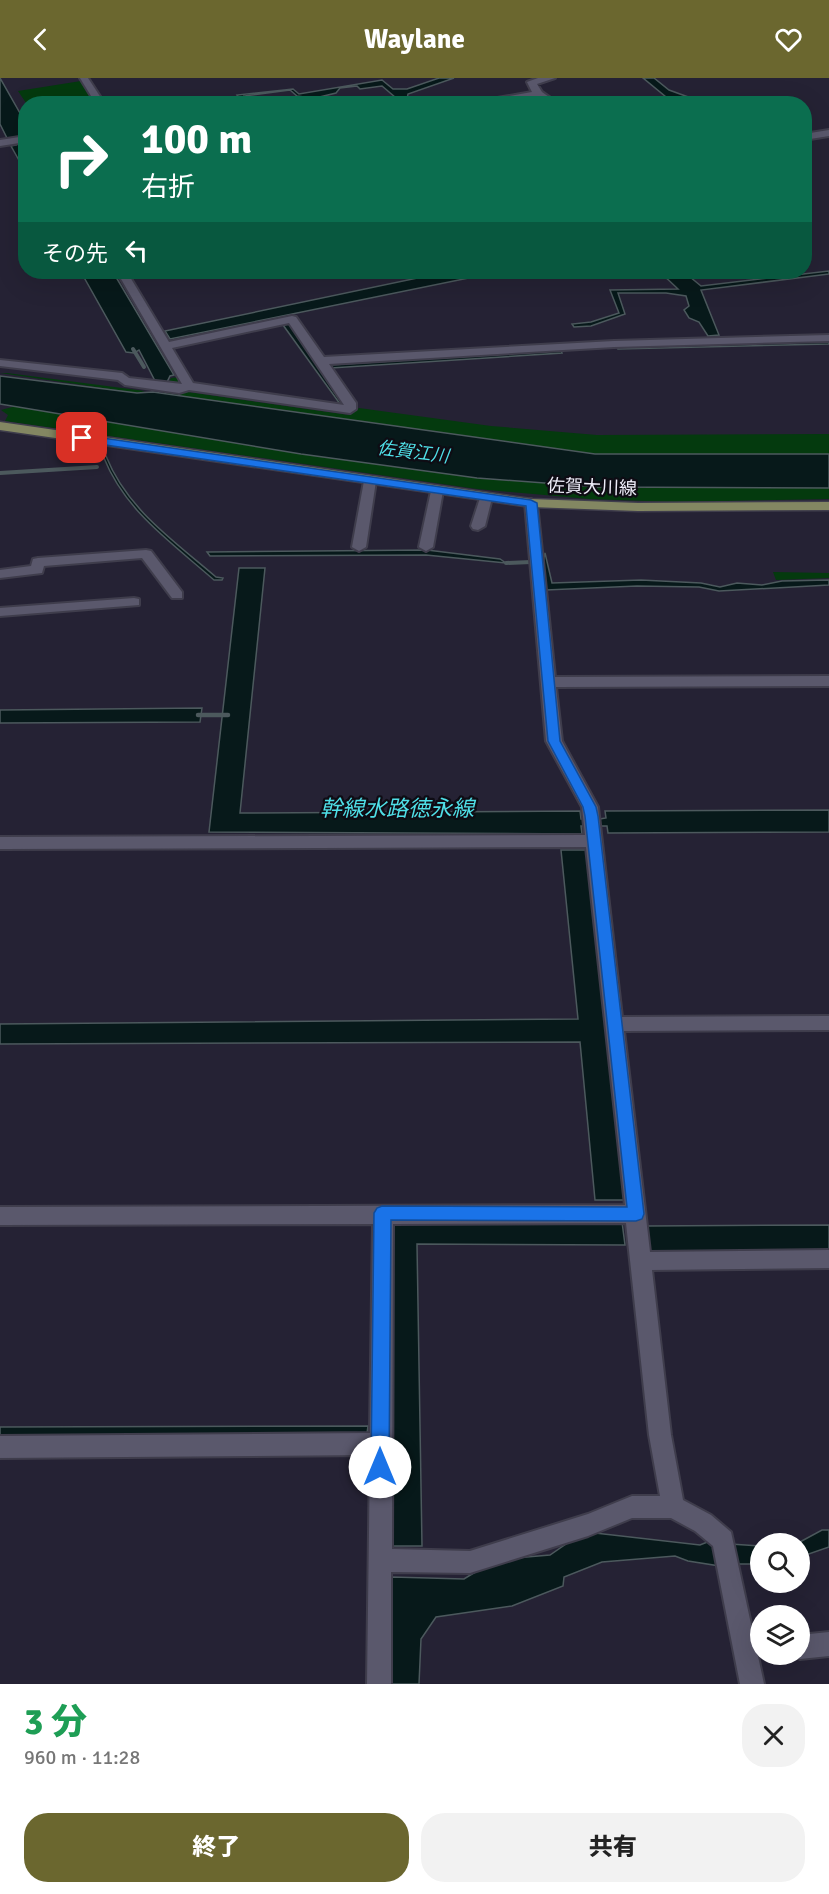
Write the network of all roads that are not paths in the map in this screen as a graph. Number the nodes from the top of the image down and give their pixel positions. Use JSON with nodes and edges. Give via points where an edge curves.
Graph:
{"nodes":[{"id":1,"x":84,"y":78,"type":"edge"},
{"id":2,"x":89,"y":78,"type":"edge"},
{"id":3,"x":551,"y":78,"type":"edge"},
{"id":4,"x":532,"y":95,"type":"joint"},
{"id":5,"x":96,"y":96,"type":"edge"},
{"id":6,"x":525,"y":96,"type":"edge"},
{"id":7,"x":829,"y":133,"type":"edge"},
{"id":8,"x":812,"y":136,"type":"edge"},
{"id":9,"x":18,"y":140,"type":"edge"},
{"id":10,"x":0,"y":143,"type":"edge"},
{"id":11,"x":126,"y":279,"type":"edge"},
{"id":12,"x":829,"y":338,"type":"edge"},
{"id":13,"x":166,"y":346,"type":"junction"},
{"id":14,"x":322,"y":362,"type":"junction"},
{"id":15,"x":0,"y":363,"type":"edge"},
{"id":16,"x":189,"y":386,"type":"junction"},
{"id":17,"x":0,"y":426,"type":"edge"},
{"id":18,"x":370,"y":481,"type":"junction"},
{"id":19,"x":437,"y":491,"type":"junction"},
{"id":20,"x":486,"y":498,"type":"junction"},
{"id":21,"x":531,"y":503,"type":"junction"},
{"id":22,"x":829,"y":506,"type":"edge"},
{"id":23,"x":478,"y":526,"type":"dead end"},
{"id":24,"x":359,"y":547,"type":"dead end"},
{"id":25,"x":426,"y":547,"type":"dead end"},
{"id":26,"x":0,"y":573,"type":"edge"},
{"id":27,"x":177,"y":595,"type":"dead end"},
{"id":28,"x":134,"y":602,"type":"dead end"},
{"id":29,"x":0,"y":612,"type":"edge"},
{"id":30,"x":829,"y":681,"type":"edge"},
{"id":31,"x":548,"y":682,"type":"junction"},
{"id":32,"x":593,"y":828,"type":"junction"},
{"id":33,"x":0,"y":843,"type":"edge"},
{"id":34,"x":829,"y":1023,"type":"edge"},
{"id":35,"x":614,"y":1024,"type":"junction"},
{"id":36,"x":382,"y":1213,"type":"junction"},
{"id":37,"x":636,"y":1214,"type":"junction"},
{"id":38,"x":0,"y":1216,"type":"edge"},
{"id":39,"x":829,"y":1259,"type":"edge"},
{"id":40,"x":642,"y":1261,"type":"junction"},
{"id":41,"x":380,"y":1444,"type":"junction"},
{"id":42,"x":0,"y":1446,"type":"edge"},
{"id":43,"x":673,"y":1507,"type":"junction"},
{"id":44,"x":399,"y":1560,"type":"junction"},
{"id":45,"x":750,"y":1639,"type":"edge"},
{"id":46,"x":829,"y":1644,"type":"edge"},
{"id":47,"x":810,"y":1646,"type":"edge"},
{"id":48,"x":753,"y":1665,"type":"edge"},
{"id":49,"x":379,"y":1684,"type":"edge"},
{"id":50,"x":752,"y":1684,"type":"edge"}],
"edges":[{"from":1,"to":2,"type":"street"},
{"from":1,"to":5,"type":"street"},
{"from":3,"to":4,"type":"street","via":[[532,82]]},
{"from":4,"to":6,"type":"street"},
{"from":7,"to":8,"type":"street"},
{"from":9,"to":10,"type":"street"},
{"from":11,"to":13,"type":"street"},
{"from":12,"to":14,"type":"street","via":[[614,344]]},
{"from":13,"to":14,"type":"street","via":[[292,319]]},
{"from":13,"to":16,"type":"street"},
{"from":14,"to":16,"type":"street","via":[[350,403],[350,409]]},
{"from":15,"to":16,"type":"street","via":[[122,377],[125,381],[179,389]]},
{"from":17,"to":18,"type":"main road","name":"佐賀大川線"},
{"from":18,"to":19,"type":"main road","name":"佐賀大川線"},
{"from":18,"to":24,"type":"street"},
{"from":19,"to":20,"type":"main road","name":"佐賀大川線"},
{"from":19,"to":25,"type":"street"},
{"from":20,"to":21,"type":"main road","name":"佐賀大川線"},
{"from":20,"to":23,"type":"street"},
{"from":21,"to":22,"type":"main road","name":"佐賀大川線"},
{"from":21,"to":31,"type":"street"},
{"from":26,"to":27,"type":"street","via":[[37,570],[38,562],[146,554]]},
{"from":28,"to":29,"type":"street"},
{"from":30,"to":31,"type":"street"},
{"from":31,"to":32,"type":"street","via":[[554,741],[590,807]]},
{"from":32,"to":33,"type":"street"},
{"from":32,"to":35,"type":"street"},
{"from":34,"to":35,"type":"street"},
{"from":35,"to":37,"type":"street"},
{"from":36,"to":37,"type":"street"},
{"from":36,"to":38,"type":"street"},
{"from":36,"to":41,"type":"street"},
{"from":37,"to":40,"type":"street"},
{"from":39,"to":40,"type":"street"},
{"from":40,"to":43,"type":"street","via":[[660,1435]]},
{"from":41,"to":42,"type":"street"},
{"from":41,"to":44,"type":"street"},
{"from":43,"to":44,"type":"street","via":[[632,1507],[470,1562]]},
{"from":43,"to":45,"type":"street","via":[[703,1523],[723,1540]]},
{"from":44,"to":49,"type":"street"},
{"from":46,"to":47,"type":"street"},
{"from":48,"to":50,"type":"street"}]}
